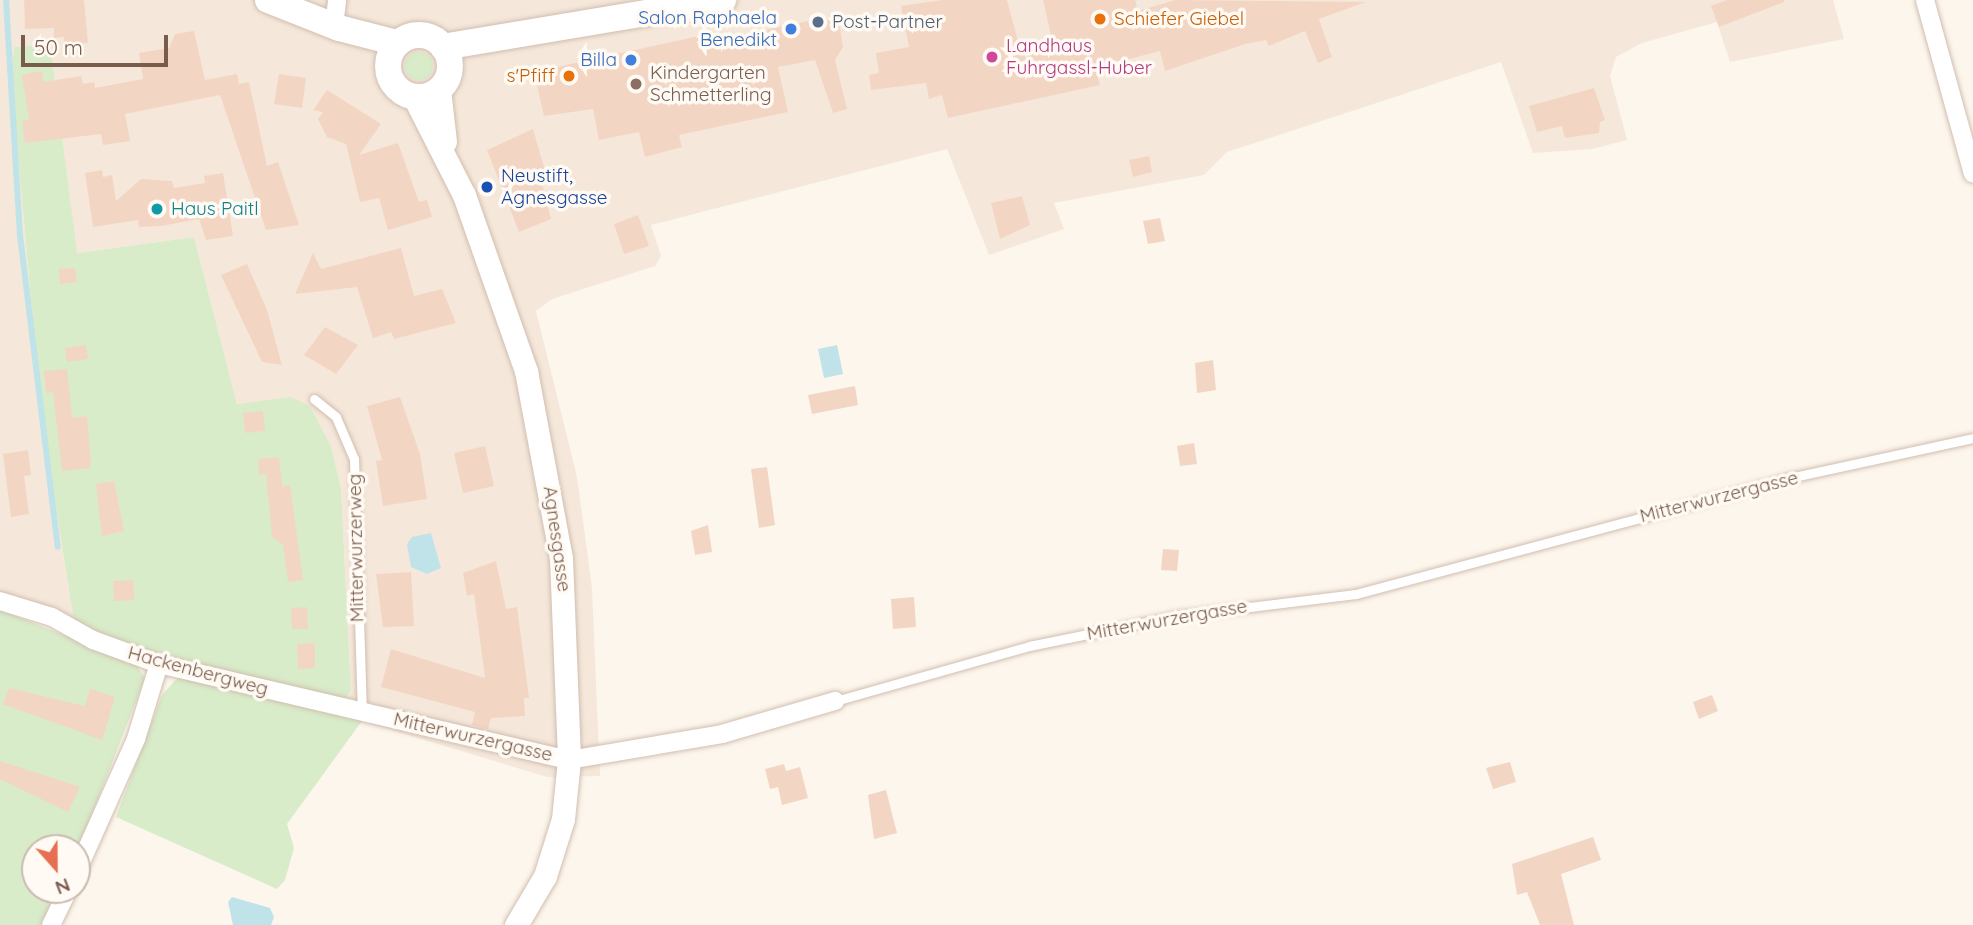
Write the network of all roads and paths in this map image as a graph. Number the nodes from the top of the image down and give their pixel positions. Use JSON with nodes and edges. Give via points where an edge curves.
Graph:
{"nodes":[{"id":1,"x":268,"y":0,"type":"edge"},
{"id":2,"x":723,"y":0,"type":"edge"},
{"id":3,"x":1925,"y":0,"type":"edge"},
{"id":4,"x":337,"y":18,"type":"edge"},
{"id":5,"x":393,"y":54,"type":"junction"},
{"id":6,"x":437,"y":75,"type":"junction"},
{"id":7,"x":1973,"y":174,"type":"edge"},
{"id":8,"x":314,"y":399,"type":"dead end"},
{"id":9,"x":1973,"y":438,"type":"edge"},
{"id":10,"x":0,"y":601,"type":"edge"},
{"id":11,"x":159,"y":664,"type":"junction"},
{"id":12,"x":835,"y":701,"type":"joint"},
{"id":13,"x":362,"y":712,"type":"junction"},
{"id":14,"x":569,"y":760,"type":"junction"},
{"id":15,"x":91,"y":840,"type":"edge"},
{"id":16,"x":61,"y":904,"type":"edge"},
{"id":17,"x":51,"y":925,"type":"edge"},
{"id":18,"x":516,"y":925,"type":"edge"}],
"edges":[{"from":1,"to":4,"type":"main road"},
{"from":2,"to":6,"type":"main road","via":[[540,33]]},
{"from":3,"to":7,"type":"street"},
{"from":4,"to":5,"type":"main road"},
{"from":5,"to":6,"type":"main road","via":[[394,85]]},
{"from":5,"to":6,"type":"main road","via":[[421,35]]},
{"from":6,"to":14,"type":"street","name":"Agnesgasse","via":[[449,159],[522,358],[546,458],[567,617]]},
{"from":8,"to":13,"type":"lane","name":"Mitterwurzerweg","via":[[336,417],[354,459]]},
{"from":9,"to":12,"type":"lane","name":"Mitterwurzergasse","via":[[1794,477],[1356,594],[1176,616],[1042,643]]},
{"from":10,"to":11,"type":"street","name":"Hackenbergweg","via":[[52,617],[93,640]]},
{"from":11,"to":13,"type":"street","name":"Hackenbergweg"},
{"from":11,"to":15,"type":"street","via":[[136,739]]},
{"from":12,"to":14,"type":"street","name":"Mitterwurzergasse","via":[[722,734]]},
{"from":13,"to":14,"type":"street","name":"Mitterwurzergasse"},
{"from":14,"to":18,"type":"street","name":"Agnesgasse","via":[[554,850]]},
{"from":16,"to":17,"type":"street"}]}
